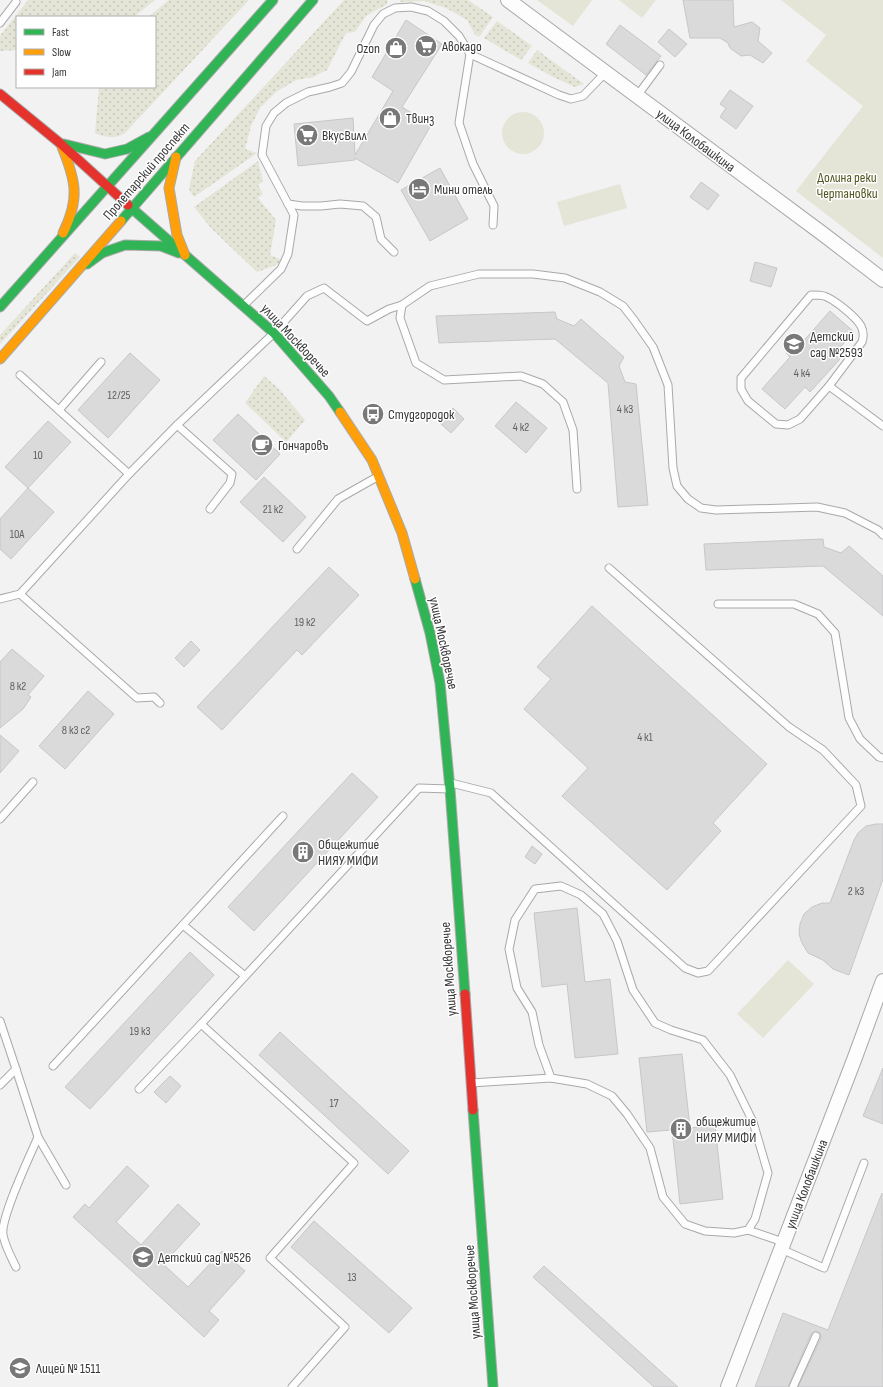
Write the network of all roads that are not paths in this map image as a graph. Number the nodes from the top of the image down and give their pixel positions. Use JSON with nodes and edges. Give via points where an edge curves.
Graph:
{"nodes":[{"id":1,"x":273,"y":0,"type":"edge"},
{"id":2,"x":313,"y":0,"type":"edge"},
{"id":3,"x":508,"y":0,"type":"edge"},
{"id":4,"x":16,"y":1,"type":"edge"},
{"id":5,"x":0,"y":23,"type":"edge"},
{"id":6,"x":470,"y":54,"type":"junction"},
{"id":7,"x":660,"y":65,"type":"dead end"},
{"id":8,"x":606,"y":72,"type":"junction"},
{"id":9,"x":0,"y":94,"type":"edge"},
{"id":10,"x":637,"y":96,"type":"junction"},
{"id":11,"x":152,"y":135,"type":"junction"},
{"id":12,"x":61,"y":144,"type":"junction"},
{"id":13,"x":176,"y":157,"type":"junction"},
{"id":14,"x":107,"y":186,"type":"junction"},
{"id":15,"x":288,"y":204,"type":"junction"},
{"id":16,"x":132,"y":209,"type":"junction"},
{"id":17,"x":493,"y":225,"type":"dead end"},
{"id":18,"x":56,"y":245,"type":"junction"},
{"id":19,"x":394,"y":252,"type":"dead end"},
{"id":20,"x":185,"y":256,"type":"junction"},
{"id":21,"x":81,"y":268,"type":"junction"},
{"id":22,"x":883,"y":280,"type":"edge"},
{"id":23,"x":244,"y":305,"type":"junction"},
{"id":24,"x":402,"y":305,"type":"junction"},
{"id":25,"x":0,"y":307,"type":"edge"},
{"id":26,"x":274,"y":333,"type":"junction"},
{"id":27,"x":0,"y":359,"type":"edge"},
{"id":28,"x":101,"y":362,"type":"dead end"},
{"id":29,"x":20,"y":375,"type":"dead end"},
{"id":30,"x":829,"y":386,"type":"junction"},
{"id":31,"x":59,"y":410,"type":"junction"},
{"id":32,"x":177,"y":425,"type":"junction"},
{"id":33,"x":883,"y":426,"type":"edge"},
{"id":34,"x":129,"y":474,"type":"junction"},
{"id":35,"x":379,"y":476,"type":"junction"},
{"id":36,"x":577,"y":489,"type":"dead end"},
{"id":37,"x":210,"y":509,"type":"dead end"},
{"id":38,"x":883,"y":535,"type":"edge"},
{"id":39,"x":297,"y":549,"type":"dead end"},
{"id":40,"x":609,"y":568,"type":"dead end"},
{"id":41,"x":20,"y":594,"type":"junction"},
{"id":42,"x":0,"y":599,"type":"edge"},
{"id":43,"x":718,"y":604,"type":"dead end"},
{"id":44,"x":160,"y":703,"type":"dead end"},
{"id":45,"x":883,"y":758,"type":"edge"},
{"id":46,"x":33,"y":782,"type":"dead end"},
{"id":47,"x":449,"y":786,"type":"junction"},
{"id":48,"x":283,"y":816,"type":"dead end"},
{"id":49,"x":0,"y":819,"type":"edge"},
{"id":50,"x":183,"y":925,"type":"junction"},
{"id":51,"x":245,"y":976,"type":"junction"},
{"id":52,"x":883,"y":981,"type":"edge"},
{"id":53,"x":0,"y":1021,"type":"edge"},
{"id":54,"x":201,"y":1024,"type":"junction"},
{"id":55,"x":53,"y":1066,"type":"dead end"},
{"id":56,"x":16,"y":1069,"type":"junction"},
{"id":57,"x":551,"y":1078,"type":"junction"},
{"id":58,"x":470,"y":1084,"type":"junction"},
{"id":59,"x":0,"y":1085,"type":"edge"},
{"id":60,"x":139,"y":1089,"type":"dead end"},
{"id":61,"x":38,"y":1137,"type":"junction"},
{"id":62,"x":864,"y":1163,"type":"dead end"},
{"id":63,"x":66,"y":1185,"type":"dead end"},
{"id":64,"x":748,"y":1230,"type":"junction"},
{"id":65,"x":782,"y":1246,"type":"junction"},
{"id":66,"x":16,"y":1267,"type":"dead end"},
{"id":67,"x":816,"y":1336,"type":"dead end"},
{"id":68,"x":292,"y":1387,"type":"edge"},
{"id":69,"x":493,"y":1387,"type":"edge"},
{"id":70,"x":728,"y":1387,"type":"edge"},
{"id":71,"x":793,"y":1387,"type":"edge"}],
"edges":[{"from":1,"to":11,"type":"main road","name":"Пролетарский проспект"},
{"from":2,"to":13,"type":"main road","name":"Пролетарский проспект"},
{"from":3,"to":8,"type":"street","name":"улица Колобашкина"},
{"from":4,"to":5,"type":"lane"},
{"from":6,"to":8,"type":"lane","via":[[571,99],[583,96]]},
{"from":6,"to":15,"type":"lane","via":[[459,36],[444,21],[428,11],[411,7],[395,8],[383,14],[374,25],[351,72],[342,83],[308,92],[286,103],[274,113],[266,126],[262,155]]},
{"from":6,"to":17,"type":"lane","via":[[459,123],[473,164],[494,206]]},
{"from":7,"to":10,"type":"lane"},
{"from":8,"to":10,"type":"street","name":"улица Колобашкина"},
{"from":9,"to":12,"type":"main road","name":"улица Москворечье"},
{"from":10,"to":22,"type":"street","name":"улица Колобашкина"},
{"from":11,"to":12,"type":"main road","via":[[128,149],[105,154]]},
{"from":11,"to":14,"type":"main road","name":"Пролетарский проспект"},
{"from":12,"to":14,"type":"main road","name":"улица Москворечье"},
{"from":12,"to":18,"type":"main road","via":[[72,169],[76,190],[71,219]]},
{"from":13,"to":16,"type":"main road","name":"Пролетарский проспект"},
{"from":13,"to":20,"type":"main road","via":[[169,188],[177,235]]},
{"from":14,"to":16,"type":"main road","name":"улица Москворечье"},
{"from":14,"to":18,"type":"main road","name":"Пролетарский проспект"},
{"from":15,"to":19,"type":"lane","via":[[363,206],[376,217],[381,239]]},
{"from":15,"to":23,"type":"lane","via":[[294,215],[288,254],[281,269]]},
{"from":16,"to":20,"type":"main road","name":"улица Москворечье"},
{"from":16,"to":21,"type":"main road","name":"Пролетарский проспект"},
{"from":18,"to":25,"type":"main road","name":"Пролетарский проспект"},
{"from":20,"to":21,"type":"main road","via":[[161,246],[125,245],[102,253]]},
{"from":20,"to":23,"type":"main road","name":"улица Москворечье"},
{"from":21,"to":27,"type":"main road","name":"Пролетарский проспект"},
{"from":23,"to":26,"type":"main road","name":"улица Москворечье"},
{"from":24,"to":26,"type":"lane","via":[[367,321],[324,288],[307,296]]},
{"from":24,"to":36,"type":"lane","via":[[400,318],[416,363],[444,380],[521,376],[543,384],[563,402],[573,430]]},
{"from":24,"to":38,"type":"lane","via":[[430,286],[479,274],[533,274],[565,278],[600,292],[623,306],[653,347],[668,385],[673,468],[677,486],[688,500],[700,508],[716,510],[816,507],[845,513]]},
{"from":26,"to":32,"type":"lane"},
{"from":26,"to":35,"type":"main road","name":"улица Москворечье","via":[[329,396],[372,460]]},
{"from":28,"to":31,"type":"lane"},
{"from":29,"to":31,"type":"lane"},
{"from":30,"to":30,"type":"lane","via":[[862,342],[864,335],[854,318],[832,300],[811,295],[741,378],[741,389],[748,401],[776,424],[788,425],[800,419]]},
{"from":30,"to":33,"type":"lane"},
{"from":31,"to":34,"type":"lane"},
{"from":32,"to":34,"type":"lane"},
{"from":32,"to":37,"type":"lane","via":[[232,474],[230,483]]},
{"from":34,"to":41,"type":"lane"},
{"from":35,"to":39,"type":"lane","via":[[338,499]]},
{"from":35,"to":47,"type":"main road","name":"улица Москворечье","via":[[407,549],[433,648],[440,683]]},
{"from":40,"to":47,"type":"lane","via":[[789,727],[823,750],[856,785],[861,806],[708,971],[698,973],[685,968],[491,793]]},
{"from":41,"to":42,"type":"lane"},
{"from":41,"to":44,"type":"lane","via":[[137,698],[154,697]]},
{"from":43,"to":45,"type":"lane","via":[[794,604],[818,614],[835,634],[849,718],[860,739]]},
{"from":46,"to":49,"type":"lane"},
{"from":47,"to":51,"type":"lane","via":[[419,788]]},
{"from":47,"to":58,"type":"main road","name":"улица Москворечье"},
{"from":48,"to":50,"type":"lane"},
{"from":50,"to":51,"type":"lane"},
{"from":50,"to":55,"type":"lane"},
{"from":51,"to":54,"type":"lane"},
{"from":52,"to":65,"type":"street","name":"улица Колобашкина"},
{"from":53,"to":56,"type":"lane"},
{"from":54,"to":60,"type":"lane"},
{"from":54,"to":68,"type":"lane","via":[[354,1163],[270,1258],[345,1327]]},
{"from":56,"to":59,"type":"lane"},
{"from":56,"to":61,"type":"lane"},
{"from":57,"to":58,"type":"lane"},
{"from":57,"to":64,"type":"lane","via":[[587,1084],[612,1096],[650,1148],[663,1197],[686,1224],[705,1231],[734,1233]]},
{"from":57,"to":64,"type":"lane","via":[[539,1045],[532,1012],[517,988],[510,949],[515,920],[535,889],[561,886],[581,895],[603,914],[617,941],[633,990],[655,1023],[703,1040],[730,1076],[753,1122],[768,1173],[755,1219]]},
{"from":58,"to":69,"type":"main road","name":"улица Москворечье"},
{"from":61,"to":63,"type":"lane"},
{"from":61,"to":66,"type":"lane","via":[[3,1224],[2,1235]]},
{"from":62,"to":65,"type":"lane","via":[[824,1268]]},
{"from":64,"to":65,"type":"lane"},
{"from":65,"to":70,"type":"street","name":"улица Колобашкина"},
{"from":67,"to":71,"type":"lane"}]}
